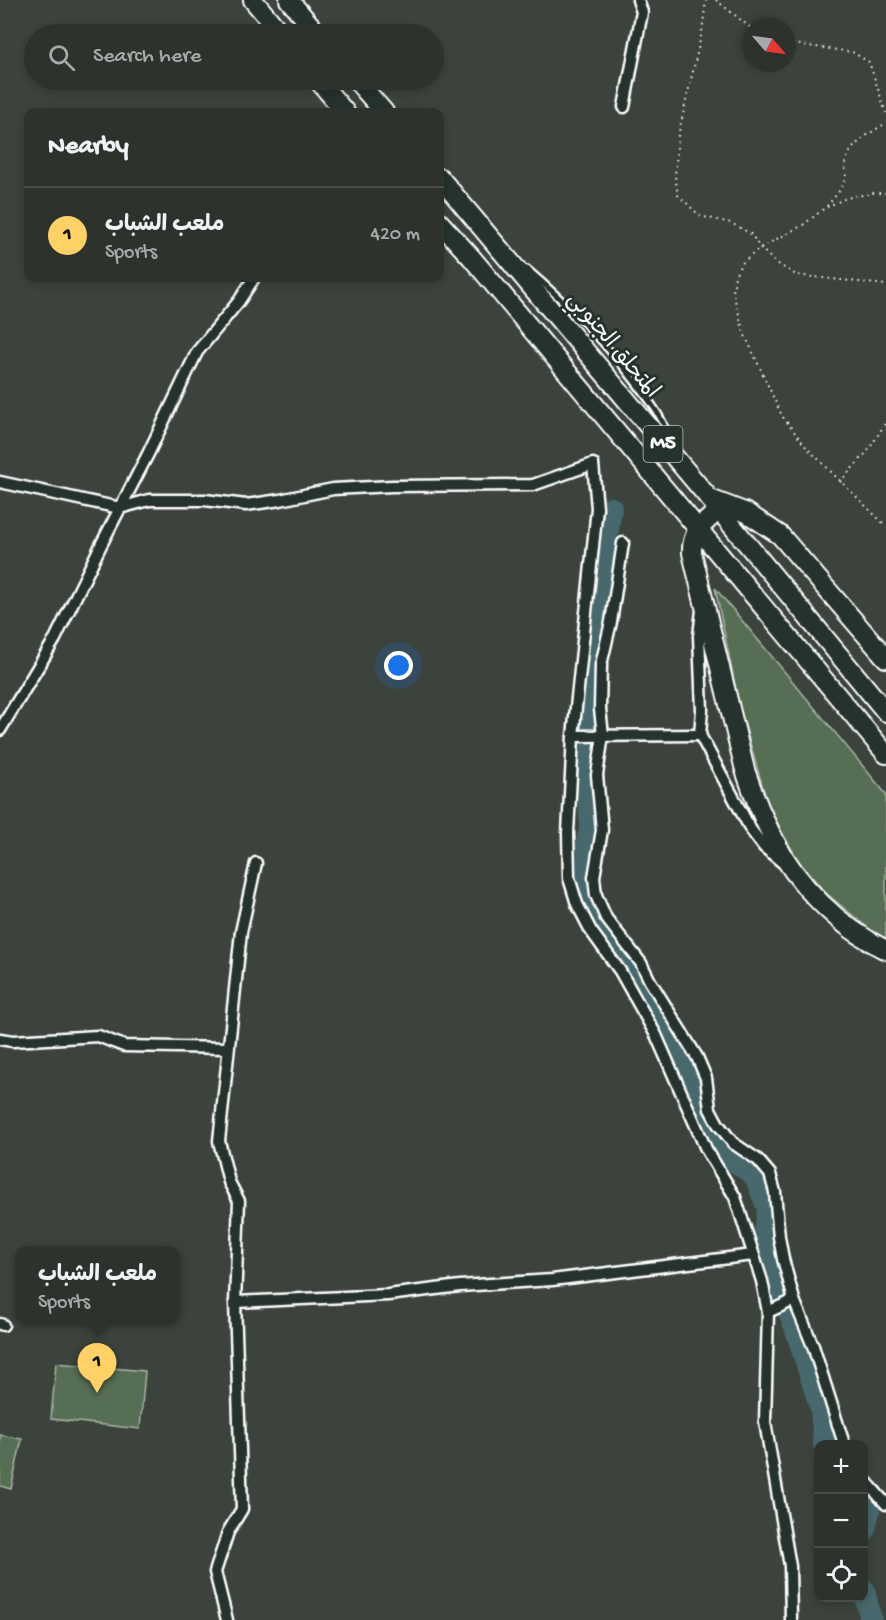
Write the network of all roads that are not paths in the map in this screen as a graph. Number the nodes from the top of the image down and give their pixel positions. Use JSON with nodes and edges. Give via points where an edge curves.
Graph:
{"nodes":[{"id":1,"x":253,"y":0,"type":"edge"},
{"id":2,"x":289,"y":0,"type":"edge"},
{"id":3,"x":638,"y":0,"type":"edge"},
{"id":4,"x":273,"y":24,"type":"edge"},
{"id":5,"x":309,"y":24,"type":"edge"},
{"id":6,"x":326,"y":90,"type":"edge"},
{"id":7,"x":365,"y":90,"type":"edge"},
{"id":8,"x":624,"y":107,"type":"dead end"},
{"id":9,"x":342,"y":108,"type":"edge"},
{"id":10,"x":380,"y":108,"type":"edge"},
{"id":11,"x":444,"y":183,"type":"edge"},
{"id":12,"x":444,"y":227,"type":"edge"},
{"id":13,"x":251,"y":282,"type":"edge"},
{"id":14,"x":0,"y":482,"type":"edge"},
{"id":15,"x":714,"y":504,"type":"junction"},
{"id":16,"x":120,"y":508,"type":"junction"},
{"id":17,"x":697,"y":529,"type":"junction"},
{"id":18,"x":623,"y":543,"type":"dead end"},
{"id":19,"x":704,"y":598,"type":"junction"},
{"id":20,"x":869,"y":638,"type":"junction"},
{"id":21,"x":886,"y":649,"type":"edge"},
{"id":22,"x":886,"y":658,"type":"edge"},
{"id":23,"x":886,"y":711,"type":"edge"},
{"id":24,"x":0,"y":730,"type":"edge"},
{"id":25,"x":603,"y":735,"type":"junction"},
{"id":26,"x":700,"y":735,"type":"junction"},
{"id":27,"x":573,"y":736,"type":"junction"},
{"id":28,"x":886,"y":754,"type":"edge"},
{"id":29,"x":256,"y":863,"type":"dead end"},
{"id":30,"x":790,"y":866,"type":"junction"},
{"id":31,"x":886,"y":950,"type":"edge"},
{"id":32,"x":0,"y":1039,"type":"edge"},
{"id":33,"x":228,"y":1048,"type":"junction"},
{"id":34,"x":753,"y":1255,"type":"junction"},
{"id":35,"x":794,"y":1300,"type":"junction"},
{"id":36,"x":235,"y":1302,"type":"junction"},
{"id":37,"x":768,"y":1312,"type":"junction"},
{"id":38,"x":843,"y":1440,"type":"edge"},
{"id":39,"x":868,"y":1484,"type":"edge"},
{"id":40,"x":886,"y":1504,"type":"edge"},
{"id":41,"x":227,"y":1620,"type":"edge"},
{"id":42,"x":790,"y":1620,"type":"edge"}],
"edges":[{"from":1,"to":4,"type":"highway"},
{"from":2,"to":5,"type":"highway"},
{"from":3,"to":8,"type":"street","via":[[642,12]]},
{"from":6,"to":9,"type":"highway"},
{"from":7,"to":10,"type":"highway"},
{"from":11,"to":15,"type":"highway","name":"المتحلق الجنوبي","number":"M5"},
{"from":12,"to":17,"type":"highway","number":"M5"},
{"from":13,"to":16,"type":"street","via":[[197,352]]},
{"from":14,"to":16,"type":"street"},
{"from":15,"to":17,"type":"highway"},
{"from":15,"to":20,"type":"highway","via":[[747,513],[780,535]]},
{"from":15,"to":23,"type":"highway","name":"المتحلق الجنوبي","number":"M5"},
{"from":16,"to":24,"type":"street","via":[[54,639]]},
{"from":16,"to":27,"type":"street","via":[[149,500],[246,505],[333,489],[533,485],[593,464],[597,508]]},
{"from":17,"to":19,"type":"highway","via":[[692,553]]},
{"from":17,"to":28,"type":"highway","number":"M5"},
{"from":18,"to":25,"type":"street","via":[[601,665]]},
{"from":19,"to":26,"type":"street","via":[[699,636]]},
{"from":19,"to":30,"type":"highway","via":[[746,770],[769,830]]},
{"from":20,"to":21,"type":"highway"},
{"from":20,"to":22,"type":"highway"},
{"from":25,"to":26,"type":"street"},
{"from":25,"to":27,"type":"street"},
{"from":25,"to":35,"type":"street","via":[[597,775],[602,830],[594,877],[596,895],[606,918],[641,963],[697,1058],[706,1078],[710,1109],[718,1124],[733,1143],[758,1160],[770,1174],[783,1259]]},
{"from":26,"to":30,"type":"street","via":[[757,839]]},
{"from":27,"to":34,"type":"street","via":[[569,878],[577,904],[656,1035],[706,1149],[735,1197]]},
{"from":29,"to":33,"type":"street","via":[[241,932]]},
{"from":30,"to":31,"type":"highway","via":[[835,916]]},
{"from":32,"to":33,"type":"street","via":[[98,1036],[124,1046]]},
{"from":33,"to":36,"type":"street","via":[[219,1141],[229,1182],[239,1201]]},
{"from":34,"to":36,"type":"street","via":[[388,1295]]},
{"from":34,"to":37,"type":"street"},
{"from":35,"to":37,"type":"street"},
{"from":35,"to":38,"type":"street"},
{"from":36,"to":41,"type":"street","via":[[242,1509],[228,1532],[215,1572]]},
{"from":37,"to":42,"type":"street","via":[[765,1422],[790,1566]]},
{"from":39,"to":40,"type":"street"}]}
